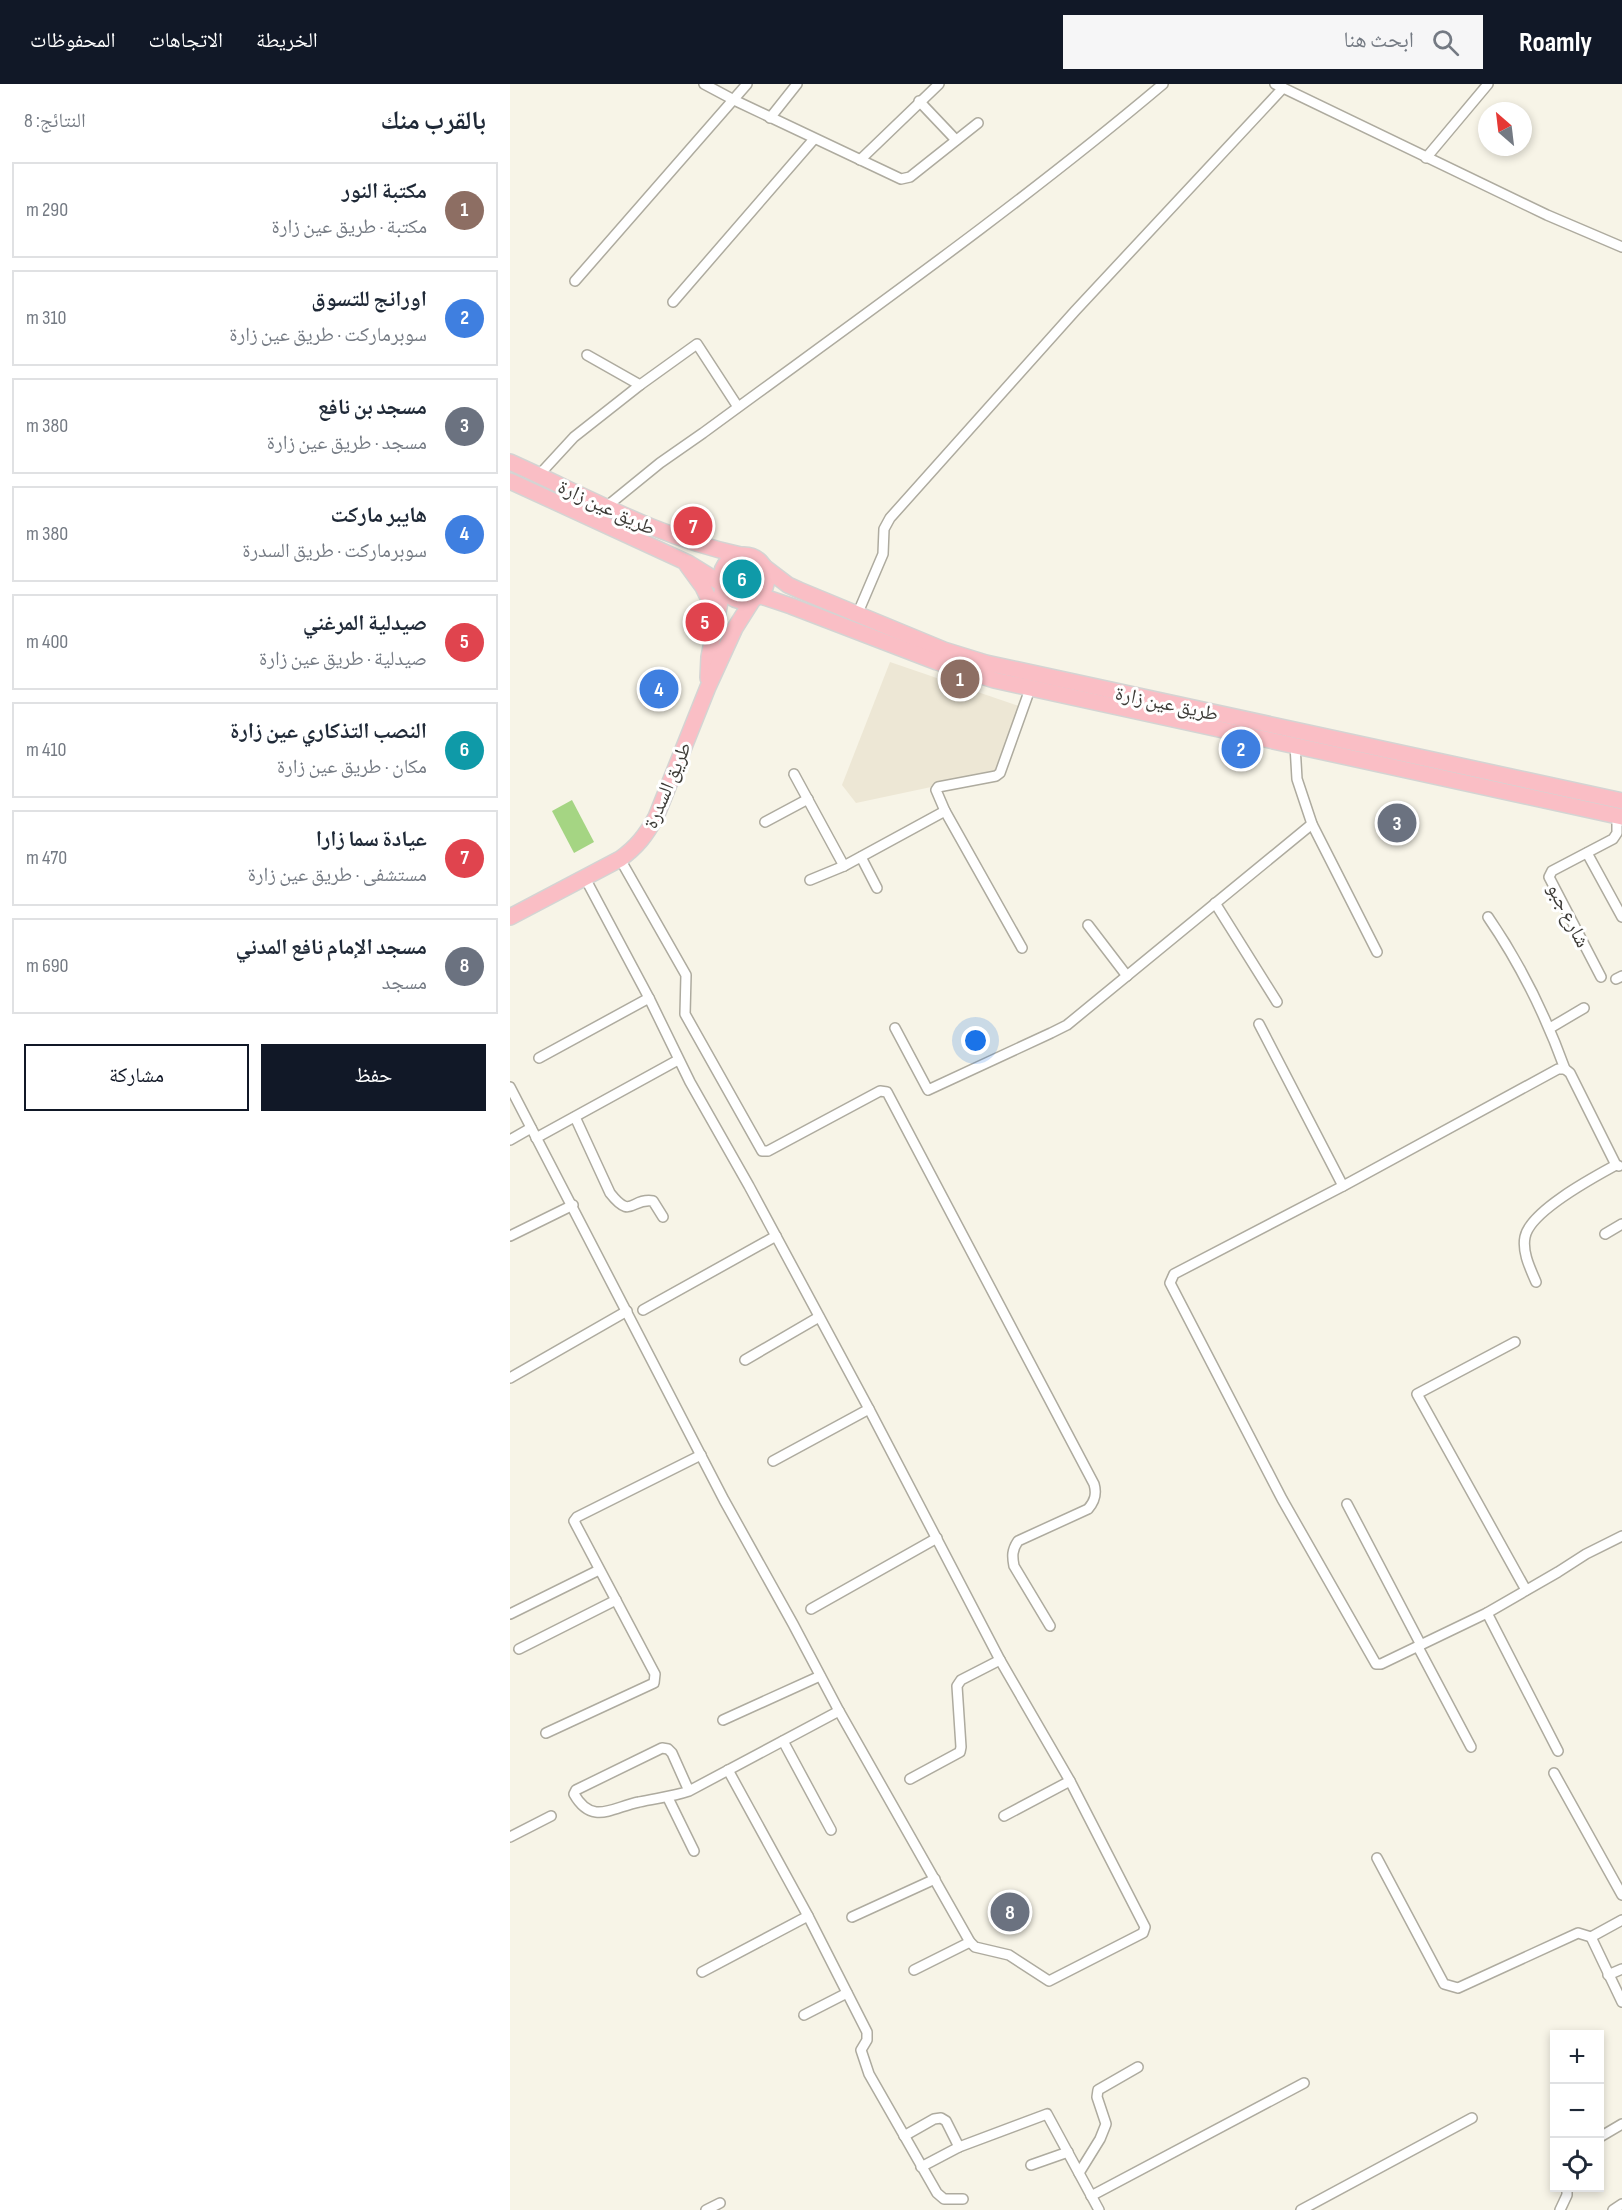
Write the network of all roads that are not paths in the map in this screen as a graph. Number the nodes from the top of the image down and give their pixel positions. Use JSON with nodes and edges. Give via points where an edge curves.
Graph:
{"nodes":[{"id":1,"x":704,"y":84,"type":"edge"},
{"id":2,"x":747,"y":84,"type":"edge"},
{"id":3,"x":797,"y":84,"type":"edge"},
{"id":4,"x":939,"y":84,"type":"edge"},
{"id":5,"x":1163,"y":84,"type":"edge"},
{"id":6,"x":1488,"y":84,"type":"edge"},
{"id":7,"x":1279,"y":86,"type":"edge"},
{"id":8,"x":734,"y":100,"type":"junction"},
{"id":9,"x":919,"y":101,"type":"junction"},
{"id":10,"x":770,"y":118,"type":"junction"},
{"id":11,"x":978,"y":123,"type":"dead end"},
{"id":12,"x":814,"y":139,"type":"junction"},
{"id":13,"x":956,"y":140,"type":"junction"},
{"id":14,"x":1426,"y":158,"type":"junction"},
{"id":15,"x":860,"y":160,"type":"junction"},
{"id":16,"x":1622,"y":247,"type":"edge"},
{"id":17,"x":575,"y":281,"type":"dead end"},
{"id":18,"x":673,"y":302,"type":"dead end"},
{"id":19,"x":587,"y":355,"type":"dead end"},
{"id":20,"x":640,"y":385,"type":"junction"},
{"id":21,"x":738,"y":407,"type":"junction"},
{"id":22,"x":510,"y":462,"type":"edge"},
{"id":23,"x":539,"y":475,"type":"junction"},
{"id":24,"x":510,"y":481,"type":"edge"},
{"id":25,"x":606,"y":507,"type":"junction"},
{"id":26,"x":705,"y":547,"type":"junction"},
{"id":27,"x":741,"y":555,"type":"junction"},
{"id":28,"x":683,"y":560,"type":"junction"},
{"id":29,"x":763,"y":566,"type":"junction"},
{"id":30,"x":700,"y":570,"type":"junction"},
{"id":31,"x":788,"y":585,"type":"junction"},
{"id":32,"x":722,"y":586,"type":"junction"},
{"id":33,"x":756,"y":597,"type":"junction"},
{"id":34,"x":782,"y":603,"type":"junction"},
{"id":35,"x":857,"y":615,"type":"junction"},
{"id":36,"x":718,"y":618,"type":"junction"},
{"id":37,"x":708,"y":687,"type":"junction"},
{"id":38,"x":1030,"y":688,"type":"junction"},
{"id":39,"x":1295,"y":745,"type":"junction"},
{"id":40,"x":794,"y":774,"type":"dead end"},
{"id":41,"x":808,"y":799,"type":"junction"},
{"id":42,"x":1622,"y":801,"type":"edge"},
{"id":43,"x":945,"y":811,"type":"junction"},
{"id":44,"x":1620,"y":817,"type":"edge"},
{"id":45,"x":765,"y":822,"type":"dead end"},
{"id":46,"x":1312,"y":824,"type":"junction"},
{"id":47,"x":1587,"y":853,"type":"junction"},
{"id":48,"x":861,"y":857,"type":"junction"},
{"id":49,"x":620,"y":859,"type":"junction"},
{"id":50,"x":844,"y":866,"type":"junction"},
{"id":51,"x":585,"y":878,"type":"junction"},
{"id":52,"x":810,"y":880,"type":"dead end"},
{"id":53,"x":877,"y":888,"type":"dead end"},
{"id":54,"x":1215,"y":903,"type":"junction"},
{"id":55,"x":1622,"y":916,"type":"edge"},
{"id":56,"x":510,"y":917,"type":"edge"},
{"id":57,"x":1488,"y":917,"type":"dead end"},
{"id":58,"x":1088,"y":925,"type":"dead end"},
{"id":59,"x":1022,"y":948,"type":"dead end"},
{"id":60,"x":1377,"y":952,"type":"dead end"},
{"id":61,"x":1127,"y":976,"type":"junction"},
{"id":62,"x":1601,"y":977,"type":"dead end"},
{"id":63,"x":650,"y":998,"type":"junction"},
{"id":64,"x":1277,"y":1002,"type":"dead end"},
{"id":65,"x":1584,"y":1008,"type":"dead end"},
{"id":66,"x":1259,"y":1024,"type":"dead end"},
{"id":67,"x":895,"y":1028,"type":"dead end"},
{"id":68,"x":1550,"y":1028,"type":"junction"},
{"id":69,"x":539,"y":1058,"type":"dead end"},
{"id":70,"x":678,"y":1060,"type":"junction"},
{"id":71,"x":1565,"y":1069,"type":"junction"},
{"id":72,"x":510,"y":1087,"type":"edge"},
{"id":73,"x":575,"y":1118,"type":"junction"},
{"id":74,"x":531,"y":1128,"type":"junction"},
{"id":75,"x":536,"y":1138,"type":"junction"},
{"id":76,"x":510,"y":1140,"type":"edge"},
{"id":77,"x":1619,"y":1165,"type":"edge"},
{"id":78,"x":1343,"y":1186,"type":"junction"},
{"id":79,"x":573,"y":1205,"type":"junction"},
{"id":80,"x":663,"y":1217,"type":"dead end"},
{"id":81,"x":1622,"y":1224,"type":"edge"},
{"id":82,"x":1605,"y":1234,"type":"dead end"},
{"id":83,"x":510,"y":1236,"type":"edge"},
{"id":84,"x":776,"y":1236,"type":"junction"},
{"id":85,"x":1536,"y":1282,"type":"dead end"},
{"id":86,"x":643,"y":1310,"type":"dead end"},
{"id":87,"x":627,"y":1311,"type":"junction"},
{"id":88,"x":819,"y":1317,"type":"junction"},
{"id":89,"x":1515,"y":1342,"type":"dead end"},
{"id":90,"x":745,"y":1360,"type":"dead end"},
{"id":91,"x":510,"y":1378,"type":"edge"},
{"id":92,"x":869,"y":1409,"type":"junction"},
{"id":93,"x":701,"y":1455,"type":"junction"},
{"id":94,"x":773,"y":1461,"type":"dead end"},
{"id":95,"x":1347,"y":1504,"type":"dead end"},
{"id":96,"x":1622,"y":1536,"type":"edge"},
{"id":97,"x":937,"y":1538,"type":"junction"},
{"id":98,"x":599,"y":1570,"type":"junction"},
{"id":99,"x":1526,"y":1590,"type":"junction"},
{"id":100,"x":616,"y":1600,"type":"junction"},
{"id":101,"x":811,"y":1609,"type":"dead end"},
{"id":102,"x":1486,"y":1613,"type":"junction"},
{"id":103,"x":510,"y":1614,"type":"edge"},
{"id":104,"x":1050,"y":1626,"type":"dead end"},
{"id":105,"x":1419,"y":1646,"type":"junction"},
{"id":106,"x":519,"y":1649,"type":"dead end"},
{"id":107,"x":1000,"y":1660,"type":"junction"},
{"id":108,"x":820,"y":1676,"type":"junction"},
{"id":109,"x":839,"y":1711,"type":"junction"},
{"id":110,"x":723,"y":1720,"type":"dead end"},
{"id":111,"x":546,"y":1733,"type":"dead end"},
{"id":112,"x":783,"y":1740,"type":"junction"},
{"id":113,"x":1471,"y":1747,"type":"dead end"},
{"id":114,"x":1558,"y":1750,"type":"dead end"},
{"id":115,"x":728,"y":1770,"type":"junction"},
{"id":116,"x":1554,"y":1773,"type":"dead end"},
{"id":117,"x":910,"y":1779,"type":"dead end"},
{"id":118,"x":1070,"y":1781,"type":"junction"},
{"id":119,"x":689,"y":1791,"type":"junction"},
{"id":120,"x":668,"y":1798,"type":"junction"},
{"id":121,"x":551,"y":1816,"type":"dead end"},
{"id":122,"x":1004,"y":1816,"type":"dead end"},
{"id":123,"x":831,"y":1830,"type":"dead end"},
{"id":124,"x":510,"y":1837,"type":"edge"},
{"id":125,"x":694,"y":1851,"type":"dead end"},
{"id":126,"x":1377,"y":1858,"type":"dead end"},
{"id":127,"x":935,"y":1879,"type":"junction"},
{"id":128,"x":1622,"y":1895,"type":"edge"},
{"id":129,"x":808,"y":1916,"type":"junction"},
{"id":130,"x":852,"y":1917,"type":"dead end"},
{"id":131,"x":1622,"y":1920,"type":"edge"},
{"id":132,"x":1591,"y":1937,"type":"junction"},
{"id":133,"x":970,"y":1942,"type":"junction"},
{"id":134,"x":1622,"y":1969,"type":"edge"},
{"id":135,"x":914,"y":1970,"type":"dead end"},
{"id":136,"x":702,"y":1972,"type":"dead end"},
{"id":137,"x":1608,"y":1975,"type":"junction"},
{"id":138,"x":847,"y":1993,"type":"junction"},
{"id":139,"x":1622,"y":2002,"type":"edge"},
{"id":140,"x":804,"y":2015,"type":"dead end"},
{"id":141,"x":1138,"y":2067,"type":"dead end"},
{"id":142,"x":1304,"y":2083,"type":"dead end"},
{"id":143,"x":1472,"y":2118,"type":"dead end"},
{"id":144,"x":1619,"y":2126,"type":"edge"},
{"id":145,"x":1604,"y":2134,"type":"edge"},
{"id":146,"x":904,"y":2136,"type":"junction"},
{"id":147,"x":1622,"y":2138,"type":"edge"},
{"id":148,"x":959,"y":2147,"type":"junction"},
{"id":149,"x":1068,"y":2152,"type":"junction"},
{"id":150,"x":1031,"y":2165,"type":"dead end"},
{"id":151,"x":921,"y":2168,"type":"junction"},
{"id":152,"x":1079,"y":2173,"type":"junction"},
{"id":153,"x":1567,"y":2192,"type":"edge"},
{"id":154,"x":1091,"y":2196,"type":"junction"},
{"id":155,"x":963,"y":2199,"type":"dead end"},
{"id":156,"x":720,"y":2203,"type":"dead end"},
{"id":157,"x":1622,"y":2204,"type":"edge"},
{"id":158,"x":706,"y":2210,"type":"edge"},
{"id":159,"x":1099,"y":2210,"type":"edge"},
{"id":160,"x":1301,"y":2210,"type":"edge"},
{"id":161,"x":1560,"y":2210,"type":"edge"},
{"id":162,"x":1613,"y":2210,"type":"edge"}],
"edges":[{"from":1,"to":8,"type":"street"},
{"from":2,"to":8,"type":"street"},
{"from":3,"to":10,"type":"street"},
{"from":4,"to":9,"type":"street"},
{"from":5,"to":21,"type":"street","via":[[1007,209]]},
{"from":6,"to":14,"type":"street"},
{"from":7,"to":14,"type":"street"},
{"from":7,"to":35,"type":"street","via":[[890,518],[884,529],[884,554]]},
{"from":8,"to":10,"type":"street"},
{"from":8,"to":17,"type":"street"},
{"from":9,"to":13,"type":"street"},
{"from":9,"to":15,"type":"street"},
{"from":10,"to":12,"type":"street"},
{"from":11,"to":13,"type":"street"},
{"from":12,"to":15,"type":"street"},
{"from":12,"to":18,"type":"street"},
{"from":13,"to":15,"type":"street","via":[[907,178],[901,179]]},
{"from":14,"to":16,"type":"street"},
{"from":19,"to":20,"type":"street"},
{"from":20,"to":21,"type":"street","via":[[697,344]]},
{"from":20,"to":23,"type":"street","via":[[574,437]]},
{"from":21,"to":25,"type":"street"},
{"from":22,"to":23,"type":"main road","name":"طريق عين زارة"},
{"from":23,"to":25,"type":"main road","name":"طريق عين زارة"},
{"from":24,"to":28,"type":"main road","name":"طريق عين زارة"},
{"from":25,"to":26,"type":"main road","name":"طريق عين زارة"},
{"from":26,"to":27,"type":"main road","name":"طريق عين زارة"},
{"from":26,"to":30,"type":"main road","via":[[708,558]]},
{"from":27,"to":29,"type":"main road","via":[[756,558]]},
{"from":27,"to":32,"type":"main road","via":[[724,565]]},
{"from":28,"to":30,"type":"main road","name":"طريق عين زارة"},
{"from":28,"to":36,"type":"main road"},
{"from":29,"to":31,"type":"main road","name":"طريق عين زارة"},
{"from":29,"to":33,"type":"main road","via":[[766,581]]},
{"from":30,"to":32,"type":"main road","name":"طريق عين زارة"},
{"from":31,"to":34,"type":"main road","via":[[781,590]]},
{"from":31,"to":35,"type":"main road","name":"طريق عين زارة"},
{"from":32,"to":33,"type":"main road","via":[[733,598],[744,601]]},
{"from":32,"to":36,"type":"main road"},
{"from":33,"to":34,"type":"main road","name":"طريق عين زارة"},
{"from":33,"to":37,"type":"main road","name":"طريق السدرة","via":[[735,628]]},
{"from":34,"to":38,"type":"main road","name":"طريق عين زارة","via":[[937,662]]},
{"from":35,"to":42,"type":"main road","name":"طريق عين زارة","via":[[944,650],[1008,669]]},
{"from":36,"to":37,"type":"main road","via":[[709,657]]},
{"from":37,"to":49,"type":"main road","name":"طريق السدرة","via":[[656,817],[640,843]]},
{"from":38,"to":39,"type":"main road","name":"طريق عين زارة"},
{"from":38,"to":43,"type":"street","via":[[1000,773],[936,788]]},
{"from":39,"to":44,"type":"main road","name":"طريق عين زارة"},
{"from":39,"to":46,"type":"street","via":[[1298,779]]},
{"from":40,"to":41,"type":"street"},
{"from":41,"to":45,"type":"street"},
{"from":41,"to":50,"type":"street"},
{"from":43,"to":48,"type":"street"},
{"from":43,"to":59,"type":"street"},
{"from":44,"to":47,"type":"street","name":"شارع جبو","via":[[1615,838]]},
{"from":46,"to":54,"type":"street"},
{"from":46,"to":60,"type":"street"},
{"from":47,"to":55,"type":"street"},
{"from":47,"to":62,"type":"street","name":"شارع جبو","via":[[1549,877]]},
{"from":48,"to":50,"type":"street"},
{"from":48,"to":53,"type":"street"},
{"from":49,"to":51,"type":"main road","name":"طريق السدرة"},
{"from":49,"to":104,"type":"street","via":[[686,975],[685,1014],[762,1150],[768,1151],[880,1091],[887,1092],[1094,1484],[1095,1499],[1088,1509],[1018,1541],[1013,1548],[1014,1566]]},
{"from":50,"to":52,"type":"street"},
{"from":51,"to":56,"type":"main road","name":"طريق السدرة"},
{"from":51,"to":63,"type":"street"},
{"from":54,"to":61,"type":"street"},
{"from":54,"to":64,"type":"street"},
{"from":57,"to":68,"type":"street","via":[[1524,973]]},
{"from":58,"to":61,"type":"street"},
{"from":61,"to":67,"type":"street","via":[[1067,1025],[930,1089]]},
{"from":63,"to":69,"type":"street"},
{"from":63,"to":70,"type":"street"},
{"from":65,"to":68,"type":"street"},
{"from":66,"to":78,"type":"street"},
{"from":68,"to":71,"type":"street"},
{"from":70,"to":73,"type":"street"},
{"from":70,"to":84,"type":"street"},
{"from":71,"to":77,"type":"street"},
{"from":71,"to":78,"type":"street","via":[[1558,1069]]},
{"from":72,"to":74,"type":"street"},
{"from":73,"to":75,"type":"street"},
{"from":73,"to":80,"type":"street","via":[[618,1203],[630,1207],[653,1201]]},
{"from":74,"to":75,"type":"street"},
{"from":74,"to":76,"type":"street"},
{"from":75,"to":79,"type":"street"},
{"from":77,"to":85,"type":"street","via":[[1568,1193],[1527,1230],[1525,1251]]},
{"from":78,"to":105,"type":"street","via":[[1174,1274],[1170,1283],[1282,1499],[1376,1664]]},
{"from":79,"to":83,"type":"street"},
{"from":79,"to":87,"type":"street"},
{"from":81,"to":82,"type":"street"},
{"from":84,"to":86,"type":"street"},
{"from":84,"to":88,"type":"street"},
{"from":87,"to":91,"type":"street"},
{"from":87,"to":93,"type":"street"},
{"from":88,"to":90,"type":"street"},
{"from":88,"to":92,"type":"street"},
{"from":89,"to":99,"type":"street","via":[[1417,1394]]},
{"from":92,"to":94,"type":"street"},
{"from":92,"to":97,"type":"street"},
{"from":93,"to":98,"type":"street","via":[[577,1517],[575,1526]]},
{"from":93,"to":108,"type":"street"},
{"from":95,"to":105,"type":"street"},
{"from":96,"to":99,"type":"street"},
{"from":97,"to":101,"type":"street"},
{"from":97,"to":107,"type":"street"},
{"from":98,"to":100,"type":"street"},
{"from":98,"to":103,"type":"street"},
{"from":99,"to":102,"type":"street"},
{"from":100,"to":106,"type":"street"},
{"from":100,"to":111,"type":"street","via":[[656,1674],[654,1683]]},
{"from":102,"to":105,"type":"street"},
{"from":102,"to":114,"type":"street"},
{"from":105,"to":113,"type":"street"},
{"from":107,"to":117,"type":"street","via":[[958,1683],[960,1752]]},
{"from":107,"to":118,"type":"street"},
{"from":108,"to":109,"type":"street"},
{"from":108,"to":110,"type":"street"},
{"from":109,"to":112,"type":"street"},
{"from":109,"to":127,"type":"street"},
{"from":112,"to":115,"type":"street"},
{"from":112,"to":123,"type":"street"},
{"from":115,"to":119,"type":"street"},
{"from":115,"to":129,"type":"street"},
{"from":116,"to":128,"type":"street"},
{"from":118,"to":122,"type":"street"},
{"from":118,"to":133,"type":"street","via":[[1145,1931],[1049,1982],[1009,1955],[975,1947]]},
{"from":119,"to":120,"type":"street"},
{"from":119,"to":120,"type":"street","via":[[672,1753],[662,1748],[574,1792],[580,1804],[595,1812]]},
{"from":120,"to":125,"type":"street"},
{"from":121,"to":124,"type":"street"},
{"from":126,"to":132,"type":"street","via":[[1444,1984],[1458,1988],[1578,1933]]},
{"from":127,"to":130,"type":"street"},
{"from":127,"to":133,"type":"street"},
{"from":129,"to":136,"type":"street"},
{"from":129,"to":138,"type":"street"},
{"from":131,"to":132,"type":"street"},
{"from":132,"to":137,"type":"street"},
{"from":133,"to":135,"type":"street"},
{"from":134,"to":137,"type":"street"},
{"from":137,"to":139,"type":"street"},
{"from":138,"to":140,"type":"street"},
{"from":138,"to":146,"type":"street","via":[[867,2032],[861,2055]]},
{"from":141,"to":152,"type":"street","via":[[1098,2090],[1106,2124]]},
{"from":142,"to":154,"type":"street"},
{"from":143,"to":160,"type":"street"},
{"from":144,"to":145,"type":"street"},
{"from":144,"to":147,"type":"street"},
{"from":146,"to":148,"type":"street","via":[[941,2118]]},
{"from":146,"to":151,"type":"street"},
{"from":148,"to":149,"type":"street","via":[[1046,2113]]},
{"from":148,"to":151,"type":"street"},
{"from":149,"to":150,"type":"street"},
{"from":149,"to":152,"type":"street"},
{"from":151,"to":155,"type":"street","via":[[940,2197]]},
{"from":152,"to":154,"type":"street"},
{"from":153,"to":161,"type":"street"},
{"from":154,"to":159,"type":"street"},
{"from":156,"to":158,"type":"street"},
{"from":157,"to":162,"type":"street"}]}
